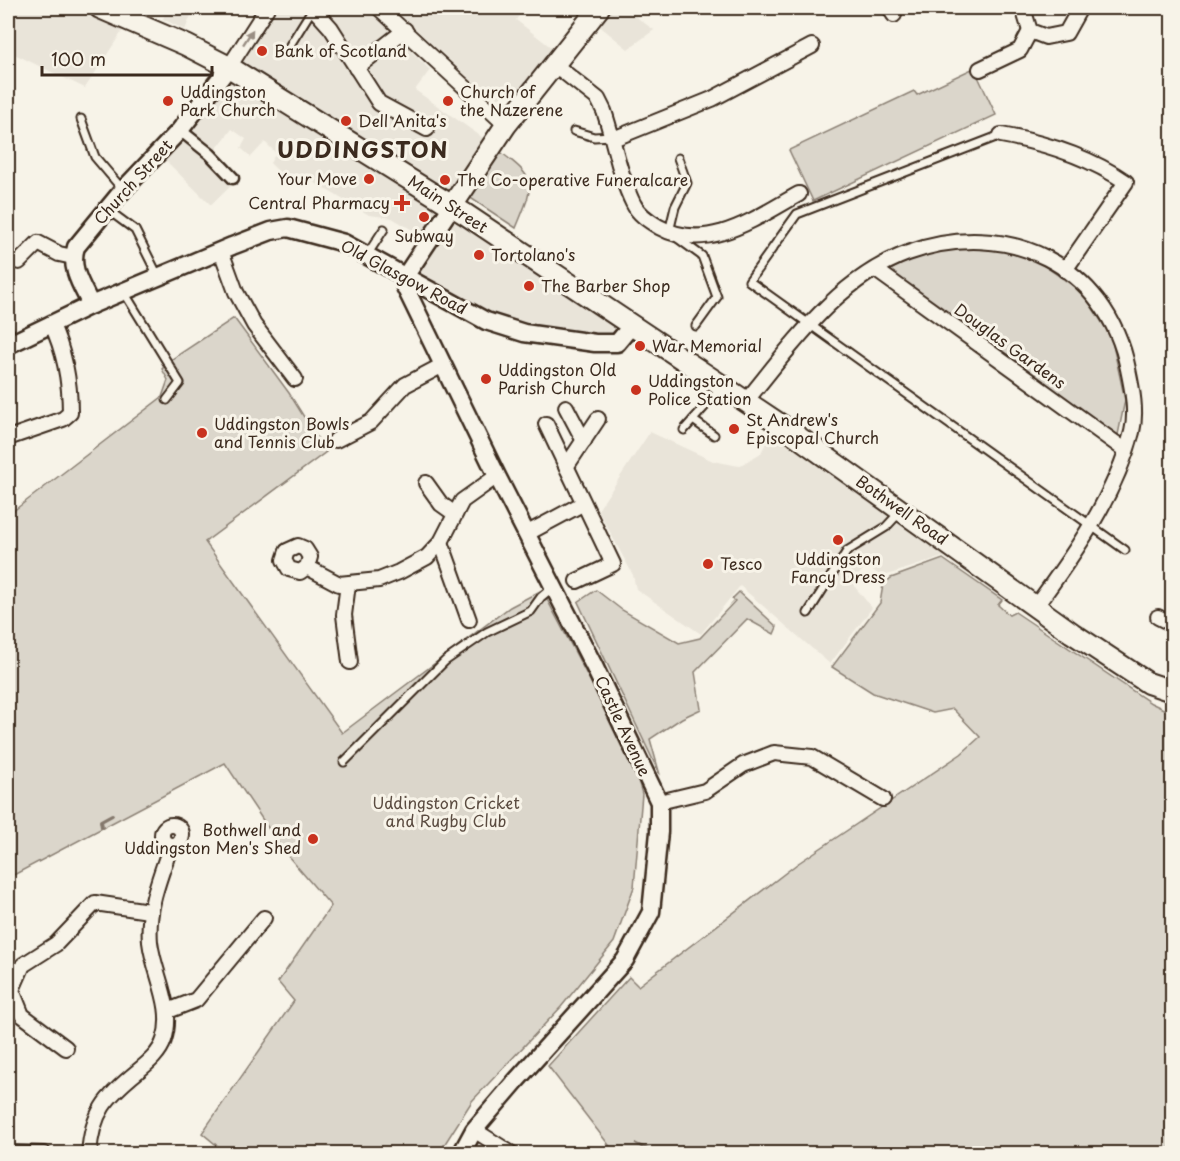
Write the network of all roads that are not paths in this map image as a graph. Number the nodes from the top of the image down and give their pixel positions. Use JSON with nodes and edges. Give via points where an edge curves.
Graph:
{"nodes":[{"id":1,"x":100,"y":8,"type":"edge"},
{"id":2,"x":267,"y":8,"type":"edge"},
{"id":3,"x":313,"y":8,"type":"edge"},
{"id":4,"x":379,"y":8,"type":"edge"},
{"id":5,"x":599,"y":8,"type":"edge"},
{"id":6,"x":1023,"y":8,"type":"edge"},
{"id":7,"x":1080,"y":8,"type":"edge"},
{"id":8,"x":405,"y":30,"type":"junction"},
{"id":9,"x":1030,"y":31,"type":"junction"},
{"id":10,"x":290,"y":45,"type":"dead end"},
{"id":11,"x":812,"y":46,"type":"dead end"},
{"id":12,"x":555,"y":65,"type":"junction"},
{"id":13,"x":229,"y":67,"type":"junction"},
{"id":14,"x":356,"y":68,"type":"junction"},
{"id":15,"x":980,"y":69,"type":"dead end"},
{"id":16,"x":81,"y":119,"type":"dead end"},
{"id":17,"x":506,"y":125,"type":"junction"},
{"id":18,"x":428,"y":129,"type":"dead end"},
{"id":19,"x":180,"y":130,"type":"junction"},
{"id":20,"x":574,"y":131,"type":"dead end"},
{"id":21,"x":1001,"y":135,"type":"joint"},
{"id":22,"x":613,"y":137,"type":"junction"},
{"id":23,"x":678,"y":158,"type":"dead end"},
{"id":24,"x":232,"y":178,"type":"dead end"},
{"id":25,"x":123,"y":190,"type":"junction"},
{"id":26,"x":799,"y":195,"type":"dead end"},
{"id":27,"x":452,"y":206,"type":"junction"},
{"id":28,"x":107,"y":209,"type":"junction"},
{"id":29,"x":384,"y":229,"type":"dead end"},
{"id":30,"x":669,"y":232,"type":"junction"},
{"id":31,"x":221,"y":251,"type":"junction"},
{"id":32,"x":367,"y":255,"type":"junction"},
{"id":33,"x":73,"y":257,"type":"junction"},
{"id":34,"x":19,"y":262,"type":"dead end"},
{"id":35,"x":876,"y":270,"type":"junction"},
{"id":36,"x":1065,"y":270,"type":"junction"},
{"id":37,"x":406,"y":275,"type":"junction"},
{"id":38,"x":160,"y":278,"type":"junction"},
{"id":39,"x":434,"y":291,"type":"junction"},
{"id":40,"x":124,"y":292,"type":"junction"},
{"id":41,"x":412,"y":302,"type":"junction"},
{"id":42,"x":92,"y":305,"type":"junction"},
{"id":43,"x":51,"y":323,"type":"junction"},
{"id":44,"x":809,"y":323,"type":"junction"},
{"id":45,"x":633,"y":325,"type":"junction"},
{"id":46,"x":696,"y":326,"type":"dead end"},
{"id":47,"x":10,"y":338,"type":"edge"},
{"id":48,"x":443,"y":365,"type":"junction"},
{"id":49,"x":295,"y":379,"type":"dead end"},
{"id":50,"x":723,"y":385,"type":"junction"},
{"id":51,"x":167,"y":400,"type":"dead end"},
{"id":52,"x":746,"y":401,"type":"junction"},
{"id":53,"x":566,"y":407,"type":"dead end"},
{"id":54,"x":598,"y":419,"type":"dead end"},
{"id":55,"x":693,"y":420,"type":"junction"},
{"id":56,"x":546,"y":424,"type":"dead end"},
{"id":57,"x":684,"y":430,"type":"dead end"},
{"id":58,"x":714,"y":435,"type":"dead end"},
{"id":59,"x":8,"y":438,"type":"edge"},
{"id":60,"x":334,"y":439,"type":"dead end"},
{"id":61,"x":584,"y":441,"type":"junction"},
{"id":62,"x":1125,"y":450,"type":"junction"},
{"id":63,"x":566,"y":467,"type":"junction"},
{"id":64,"x":497,"y":476,"type":"junction"},
{"id":65,"x":426,"y":483,"type":"dead end"},
{"id":66,"x":582,"y":504,"type":"junction"},
{"id":67,"x":902,"y":510,"type":"junction"},
{"id":68,"x":455,"y":514,"type":"junction"},
{"id":69,"x":1091,"y":524,"type":"junction"},
{"id":70,"x":526,"y":534,"type":"junction"},
{"id":71,"x":441,"y":542,"type":"junction"},
{"id":72,"x":1125,"y":550,"type":"dead end"},
{"id":73,"x":307,"y":567,"type":"dead end"},
{"id":74,"x":577,"y":581,"type":"dead end"},
{"id":75,"x":348,"y":584,"type":"junction"},
{"id":76,"x":553,"y":587,"type":"junction"},
{"id":77,"x":1036,"y":606,"type":"junction"},
{"id":78,"x":808,"y":613,"type":"dead end"},
{"id":79,"x":1158,"y":617,"type":"dead end"},
{"id":80,"x":469,"y":620,"type":"dead end"},
{"id":81,"x":1173,"y":624,"type":"edge"},
{"id":82,"x":350,"y":662,"type":"dead end"},
{"id":83,"x":1173,"y":691,"type":"edge"},
{"id":84,"x":344,"y":762,"type":"dead end"},
{"id":85,"x":882,"y":799,"type":"dead end"},
{"id":86,"x":659,"y":802,"type":"junction"},
{"id":87,"x":171,"y":845,"type":"dead end"},
{"id":88,"x":149,"y":910,"type":"junction"},
{"id":89,"x":264,"y":918,"type":"dead end"},
{"id":90,"x":168,"y":1011,"type":"junction"},
{"id":91,"x":66,"y":1048,"type":"dead end"},
{"id":92,"x":474,"y":1130,"type":"junction"},
{"id":93,"x":8,"y":1153,"type":"edge"},
{"id":94,"x":44,"y":1154,"type":"edge"},
{"id":95,"x":89,"y":1154,"type":"edge"},
{"id":96,"x":461,"y":1154,"type":"edge"},
{"id":97,"x":512,"y":1154,"type":"edge"}],
"edges":[{"from":1,"to":13,"type":"main road","name":"Main Street"},
{"from":13,"to":2,"type":"street","one_way":true},
{"from":3,"to":10,"type":"lane"},
{"from":3,"to":14,"type":"street","via":[[331,27]]},
{"from":4,"to":8,"type":"street"},
{"from":5,"to":12,"type":"main road"},
{"from":6,"to":9,"type":"street"},
{"from":7,"to":9,"type":"street","via":[[1066,33],[1046,37]]},
{"from":8,"to":14,"type":"street"},
{"from":8,"to":17,"type":"street"},
{"from":9,"to":15,"type":"street","via":[[1020,50]]},
{"from":11,"to":22,"type":"street","via":[[712,99]]},
{"from":12,"to":17,"type":"main road"},
{"from":12,"to":22,"type":"street","via":[[598,99]]},
{"from":13,"to":19,"type":"street","name":"Church Street"},
{"from":13,"to":27,"type":"main road","name":"Main Street"},
{"from":14,"to":18,"type":"street","via":[[379,103]]},
{"from":16,"to":25,"type":"lane","via":[[94,157]]},
{"from":17,"to":27,"type":"main road"},
{"from":19,"to":24,"type":"street"},
{"from":19,"to":25,"type":"street","name":"Church Street"},
{"from":20,"to":22,"type":"lane"},
{"from":21,"to":36,"type":"street","via":[[1070,153],[1096,163],[1126,182]]},
{"from":21,"to":44,"type":"lane","via":[[794,216],[749,281]]},
{"from":22,"to":30,"type":"street","via":[[633,204],[646,220]]},
{"from":23,"to":30,"type":"lane","via":[[687,183]]},
{"from":25,"to":28,"type":"street","name":"Church Street"},
{"from":26,"to":30,"type":"street","via":[[727,233],[698,238]]},
{"from":27,"to":37,"type":"street"},
{"from":27,"to":45,"type":"main road","name":"Main Street"},
{"from":28,"to":33,"type":"street","name":"Church Street","via":[[80,241]]},
{"from":28,"to":38,"type":"lane","via":[[135,230]]},
{"from":29,"to":32,"type":"lane"},
{"from":30,"to":46,"type":"lane","via":[[702,256],[717,297]]},
{"from":31,"to":32,"type":"street","name":"Old Glasgow Road","via":[[288,228],[344,243]]},
{"from":31,"to":38,"type":"street","name":"Old Glasgow Road"},
{"from":31,"to":49,"type":"street","via":[[254,325]]},
{"from":32,"to":37,"type":"street","name":"Old Glasgow Road"},
{"from":33,"to":34,"type":"street","via":[[38,243]]},
{"from":33,"to":42,"type":"street","via":[[74,269]]},
{"from":35,"to":36,"type":"street","via":[[906,254],[948,241],[997,242],[1033,251]]},
{"from":35,"to":44,"type":"street","via":[[845,290]]},
{"from":35,"to":62,"type":"street","name":"Douglas Gardens"},
{"from":36,"to":62,"type":"street","via":[[1089,288],[1123,345],[1133,393],[1132,430]]},
{"from":37,"to":39,"type":"street","name":"Old Glasgow Road"},
{"from":37,"to":41,"type":"street","name":"Castle Avenue","via":[[405,287]]},
{"from":38,"to":40,"type":"street","name":"Old Glasgow Road"},
{"from":39,"to":41,"type":"street"},
{"from":39,"to":45,"type":"street","name":"Old Glasgow Road","via":[[486,321],[524,333],[595,344],[617,343]]},
{"from":40,"to":42,"type":"street","name":"Old Glasgow Road"},
{"from":40,"to":51,"type":"lane","via":[[180,383]]},
{"from":41,"to":48,"type":"street","name":"Castle Avenue"},
{"from":42,"to":43,"type":"street","name":"Old Glasgow Road"},
{"from":43,"to":47,"type":"street","name":"Old Glasgow Road"},
{"from":43,"to":59,"type":"street","via":[[59,339],[70,412],[63,419]]},
{"from":44,"to":52,"type":"street"},
{"from":44,"to":69,"type":"lane"},
{"from":45,"to":50,"type":"main road","name":"Bothwell Road"},
{"from":48,"to":60,"type":"street","via":[[405,385],[371,422]]},
{"from":48,"to":64,"type":"street","name":"Castle Avenue"},
{"from":50,"to":52,"type":"main road","name":"Bothwell Road"},
{"from":50,"to":55,"type":"lane"},
{"from":52,"to":67,"type":"main road","name":"Bothwell Road"},
{"from":53,"to":61,"type":"street"},
{"from":54,"to":61,"type":"street"},
{"from":55,"to":57,"type":"lane"},
{"from":55,"to":58,"type":"lane"},
{"from":56,"to":63,"type":"street"},
{"from":61,"to":63,"type":"street"},
{"from":62,"to":69,"type":"street"},
{"from":63,"to":66,"type":"street"},
{"from":64,"to":68,"type":"street","via":[[467,496]]},
{"from":64,"to":70,"type":"street","name":"Castle Avenue"},
{"from":65,"to":68,"type":"street","via":[[441,504]]},
{"from":66,"to":70,"type":"street"},
{"from":66,"to":74,"type":"street","via":[[613,564]]},
{"from":67,"to":77,"type":"main road","name":"Bothwell Road"},
{"from":67,"to":78,"type":"lane","via":[[886,526],[847,551]]},
{"from":68,"to":71,"type":"street"},
{"from":69,"to":72,"type":"lane"},
{"from":69,"to":77,"type":"street"},
{"from":70,"to":76,"type":"street","name":"Castle Avenue"},
{"from":71,"to":75,"type":"street","via":[[427,557],[399,572],[379,580]]},
{"from":71,"to":80,"type":"street"},
{"from":73,"to":75,"type":"street","via":[[328,580]]},
{"from":75,"to":82,"type":"street","via":[[344,615]]},
{"from":76,"to":84,"type":"lane","via":[[531,611],[487,632],[445,661]]},
{"from":76,"to":86,"type":"street","name":"Castle Avenue"},
{"from":77,"to":83,"type":"main road","name":"Bothwell Road","via":[[1148,683]]},
{"from":79,"to":81,"type":"street"},
{"from":85,"to":86,"type":"street","via":[[812,757],[774,753],[743,765],[705,791]]},
{"from":86,"to":92,"type":"street","name":"Castle Avenue","via":[[651,912],[636,941],[625,960]]},
{"from":87,"to":88,"type":"street"},
{"from":88,"to":90,"type":"street","via":[[150,944]]},
{"from":88,"to":91,"type":"street","via":[[95,903],[56,944],[23,965],[12,990],[22,1015]]},
{"from":89,"to":90,"type":"street","via":[[196,999]]},
{"from":90,"to":95,"type":"street","via":[[164,1041],[152,1060],[101,1106],[91,1128]]},
{"from":92,"to":96,"type":"street","name":"Castle Avenue"},
{"from":92,"to":97,"type":"street"},
{"from":93,"to":94,"type":"street"}]}
